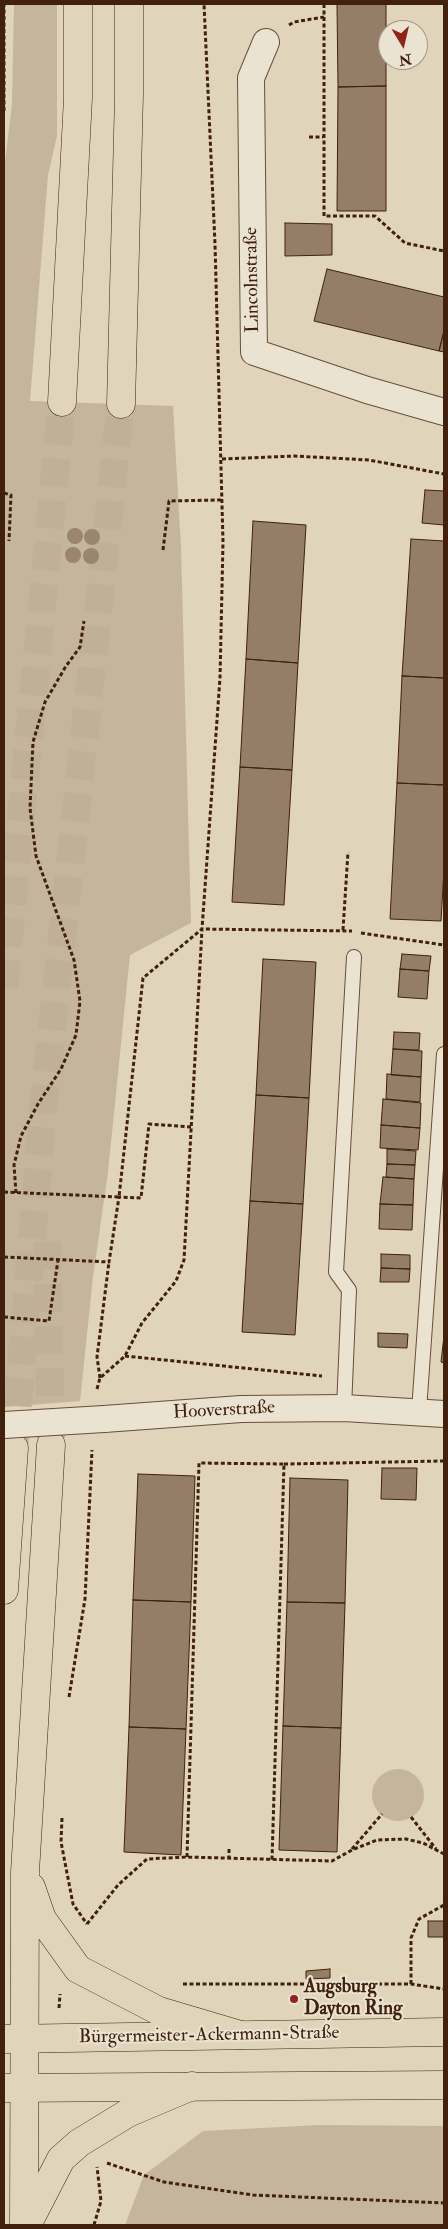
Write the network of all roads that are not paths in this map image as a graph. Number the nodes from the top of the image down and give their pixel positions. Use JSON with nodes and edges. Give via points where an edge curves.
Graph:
{"nodes":[{"id":1,"x":78,"y":4,"type":"edge"},
{"id":2,"x":128,"y":4,"type":"edge"},
{"id":3,"x":266,"y":42,"type":"dead end"},
{"id":4,"x":62,"y":402,"type":"tunnel mouth"},
{"id":5,"x":121,"y":404,"type":"tunnel mouth"},
{"id":6,"x":444,"y":412,"type":"edge"},
{"id":7,"x":354,"y":957,"type":"dead end"},
{"id":8,"x":444,"y":1054,"type":"edge"},
{"id":9,"x":344,"y":1408,"type":"junction"},
{"id":10,"x":432,"y":1412,"type":"edge"},
{"id":11,"x":9,"y":1437,"type":"edge"},
{"id":12,"x":51,"y":1445,"type":"tunnel mouth"},
{"id":13,"x":4,"y":1590,"type":"edge"},
{"id":14,"x":25,"y":1872,"type":"junction"},
{"id":15,"x":444,"y":2032,"type":"edge"},
{"id":16,"x":240,"y":2035,"type":"junction"},
{"id":17,"x":11,"y":2039,"type":"edge"},
{"id":18,"x":444,"y":2085,"type":"edge"},
{"id":19,"x":192,"y":2086,"type":"junction"},
{"id":20,"x":11,"y":2088,"type":"edge"},
{"id":21,"x":26,"y":2225,"type":"edge"}],
"edges":[{"from":1,"to":4,"type":"main road","via":[[78,98]]},
{"from":2,"to":5,"type":"main road","via":[[129,96]]},
{"from":3,"to":6,"type":"street","name":"Lincolnstraße","via":[[251,78],[254,352]]},
{"from":7,"to":9,"type":"lane","via":[[336,1272],[350,1290]]},
{"from":8,"to":10,"type":"lane"},
{"from":9,"to":10,"type":"street","name":"Hooverstraße"},
{"from":9,"to":11,"type":"street","name":"Hooverstraße","bridge":true,"via":[[99,1408]]},
{"from":11,"to":13,"type":"main road"},
{"from":12,"to":14,"type":"main road"},
{"from":14,"to":16,"type":"main road","via":[[42,1919],[78,1969],[159,2011]]},
{"from":14,"to":17,"type":"main road"},
{"from":15,"to":16,"type":"main road","name":"Bürgermeister-Ackermann-Straße"},
{"from":16,"to":17,"type":"main road","name":"Bürgermeister-Ackermann-Straße"},
{"from":17,"to":20,"type":"main road"},
{"from":18,"to":19,"type":"main road"},
{"from":19,"to":20,"type":"main road"},
{"from":19,"to":21,"type":"main road","via":[[128,2113],[78,2142],[61,2159]]},
{"from":20,"to":21,"type":"main road"}]}
